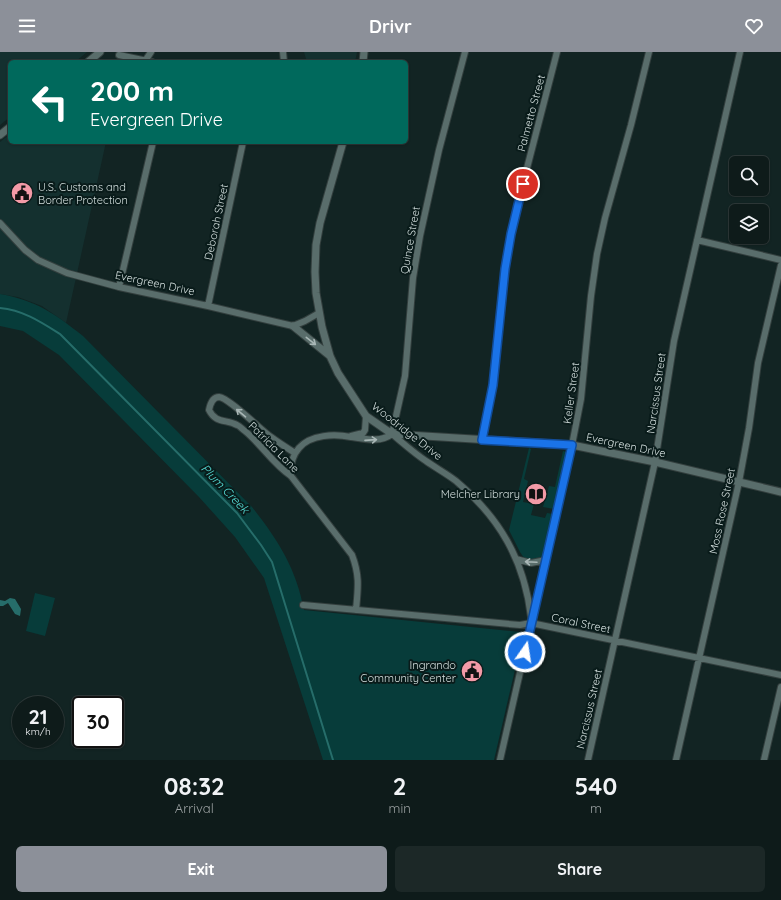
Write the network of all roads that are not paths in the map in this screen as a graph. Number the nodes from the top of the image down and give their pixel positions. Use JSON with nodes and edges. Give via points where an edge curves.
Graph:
{"nodes":[{"id":1,"x":100,"y":52,"type":"edge"},
{"id":2,"x":465,"y":52,"type":"edge"},
{"id":3,"x":557,"y":52,"type":"edge"},
{"id":4,"x":649,"y":52,"type":"edge"},
{"id":5,"x":740,"y":52,"type":"edge"},
{"id":6,"x":119,"y":55,"type":"dead end"},
{"id":7,"x":90,"y":60,"type":"edge"},
{"id":8,"x":143,"y":60,"type":"edge"},
{"id":9,"x":8,"y":129,"type":"edge"},
{"id":10,"x":0,"y":135,"type":"edge"},
{"id":11,"x":153,"y":144,"type":"edge"},
{"id":12,"x":244,"y":144,"type":"edge"},
{"id":13,"x":342,"y":144,"type":"edge"},
{"id":14,"x":0,"y":222,"type":"edge"},
{"id":15,"x":697,"y":240,"type":"junction"},
{"id":16,"x":781,"y":260,"type":"edge"},
{"id":17,"x":781,"y":265,"type":"edge"},
{"id":18,"x":119,"y":287,"type":"junction"},
{"id":19,"x":208,"y":306,"type":"junction"},
{"id":20,"x":319,"y":313,"type":"junction"},
{"id":21,"x":293,"y":326,"type":"junction"},
{"id":22,"x":330,"y":356,"type":"junction"},
{"id":23,"x":366,"y":416,"type":"junction"},
{"id":24,"x":392,"y":434,"type":"junction"},
{"id":25,"x":350,"y":436,"type":"junction"},
{"id":26,"x":482,"y":440,"type":"junction"},
{"id":27,"x":572,"y":445,"type":"junction"},
{"id":28,"x":295,"y":452,"type":"junction"},
{"id":29,"x":656,"y":462,"type":"junction"},
{"id":30,"x":291,"y":476,"type":"junction"},
{"id":31,"x":739,"y":482,"type":"junction"},
{"id":32,"x":781,"y":492,"type":"edge"},
{"id":33,"x":516,"y":559,"type":"junction"},
{"id":34,"x":546,"y":560,"type":"junction"},
{"id":35,"x":303,"y":605,"type":"dead end"},
{"id":36,"x":356,"y":610,"type":"junction"},
{"id":37,"x":532,"y":623,"type":"junction"},
{"id":38,"x":615,"y":640,"type":"junction"},
{"id":39,"x":700,"y":658,"type":"junction"},
{"id":40,"x":781,"y":675,"type":"edge"},
{"id":41,"x":781,"y":687,"type":"edge"},
{"id":42,"x":500,"y":760,"type":"edge"},
{"id":43,"x":588,"y":760,"type":"edge"},
{"id":44,"x":676,"y":760,"type":"edge"},
{"id":45,"x":764,"y":760,"type":"edge"}],
"edges":[{"from":1,"to":7,"type":"street"},
{"from":2,"to":24,"type":"street","name":"Quince Street","via":[[420,236],[405,376]]},
{"from":3,"to":26,"type":"street","name":"Palmetto Street","via":[[511,234],[493,385]]},
{"from":4,"to":27,"type":"street","name":"Keller Street","via":[[597,254],[581,399]]},
{"from":5,"to":15,"type":"street","name":"Narcissus Street"},
{"from":6,"to":8,"type":"street"},
{"from":9,"to":10,"type":"street"},
{"from":11,"to":18,"type":"street"},
{"from":12,"to":19,"type":"street","name":"Deborah Street"},
{"from":13,"to":20,"type":"street","name":"Woodridge Drive","via":[[316,245],[315,272]]},
{"from":14,"to":18,"type":"street","name":"Evergreen Drive","via":[[25,250],[38,260],[67,273]]},
{"from":15,"to":16,"type":"street"},
{"from":15,"to":29,"type":"street","name":"Narcissus Street","via":[[674,341]]},
{"from":17,"to":31,"type":"street","name":"Moss Rose Street","via":[[758,363],[750,428]]},
{"from":18,"to":19,"type":"street","name":"Evergreen Drive"},
{"from":19,"to":21,"type":"street","name":"Evergreen Drive"},
{"from":20,"to":21,"type":"street"},
{"from":20,"to":22,"type":"street","name":"Woodridge Drive"},
{"from":21,"to":22,"type":"street","one_way":true},
{"from":22,"to":23,"type":"street","name":"Woodridge Drive"},
{"from":23,"to":24,"type":"street","name":"Woodridge Drive"},
{"from":23,"to":25,"type":"street","via":[[363,433]]},
{"from":25,"to":24,"type":"street","one_way":true,"via":[[366,440],[386,438]]},
{"from":24,"to":26,"type":"street","name":"Evergreen Drive"},
{"from":24,"to":33,"type":"street","name":"Woodridge Drive","via":[[475,498],[508,541]]},
{"from":25,"to":28,"type":"street","via":[[319,436],[304,442]]},
{"from":26,"to":27,"type":"street","name":"Evergreen Drive"},
{"from":27,"to":29,"type":"street","name":"Evergreen Drive"},
{"from":27,"to":34,"type":"street","name":"Keller Street"},
{"from":28,"to":30,"type":"street","via":[[291,463]]},
{"from":28,"to":30,"type":"street","name":"Patricia Lane","one_way":true,"via":[[272,438],[230,402],[220,397],[210,403],[209,410],[212,416],[238,425],[281,470]]},
{"from":29,"to":31,"type":"street","name":"Evergreen Drive"},
{"from":29,"to":38,"type":"street","name":"Narcissus Street"},
{"from":30,"to":36,"type":"street","name":"Patricia Lane","via":[[352,555],[359,582]]},
{"from":31,"to":32,"type":"street","name":"Evergreen Drive"},
{"from":31,"to":39,"type":"street","name":"Moss Rose Street"},
{"from":34,"to":33,"type":"street","one_way":true,"via":[[531,563]]},
{"from":33,"to":37,"type":"street","name":"Woodridge Drive","via":[[528,596]]},
{"from":34,"to":37,"type":"street","name":"Keller Street"},
{"from":35,"to":36,"type":"street","name":"Coral Street"},
{"from":36,"to":37,"type":"street","name":"Coral Street","via":[[520,625]]},
{"from":37,"to":38,"type":"street","name":"Coral Street"},
{"from":37,"to":42,"type":"street","name":"Keller Street"},
{"from":38,"to":39,"type":"street","name":"Coral Street"},
{"from":38,"to":43,"type":"street","name":"Narcissus Street"},
{"from":39,"to":40,"type":"street","name":"Coral Street"},
{"from":39,"to":44,"type":"street","name":"Moss Rose Street"},
{"from":41,"to":45,"type":"street"}]}
